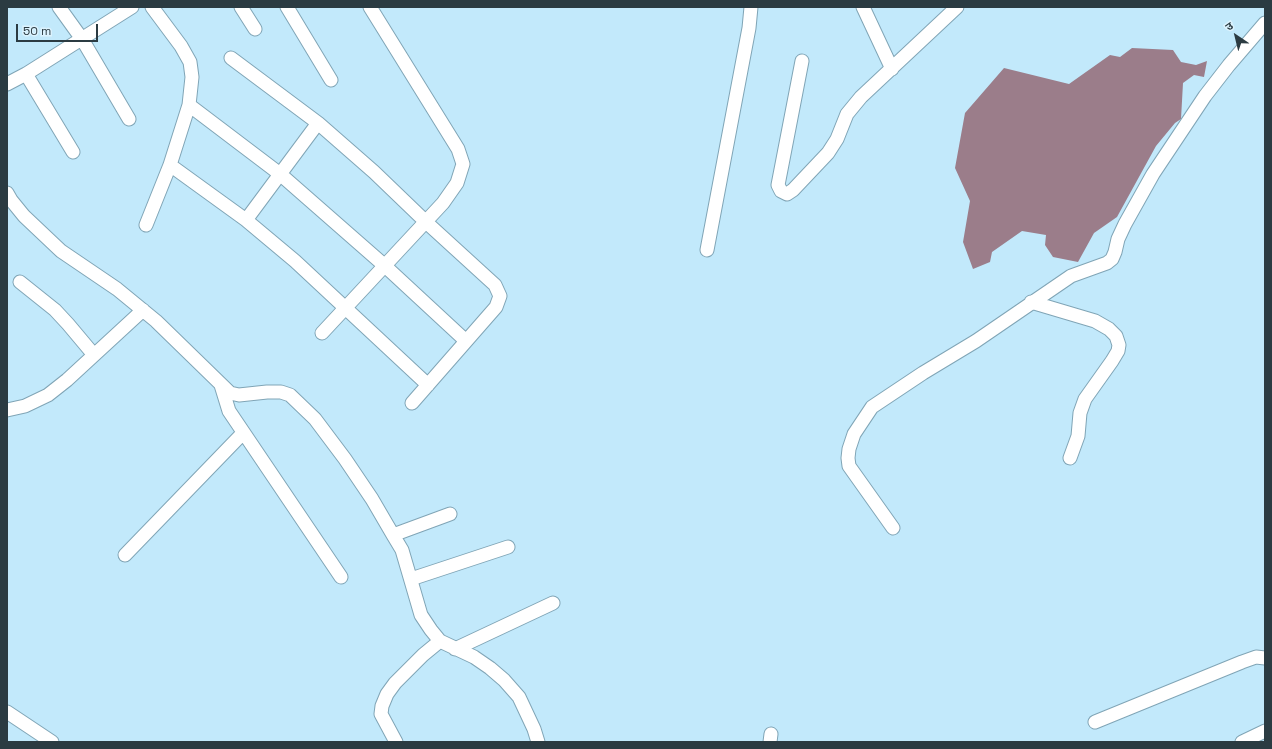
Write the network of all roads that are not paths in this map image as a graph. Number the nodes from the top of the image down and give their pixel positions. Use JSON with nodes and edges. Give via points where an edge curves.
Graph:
{"nodes":[{"id":1,"x":59,"y":7,"type":"edge"},
{"id":2,"x":132,"y":7,"type":"edge"},
{"id":3,"x":152,"y":7,"type":"edge"},
{"id":4,"x":240,"y":7,"type":"edge"},
{"id":5,"x":287,"y":7,"type":"edge"},
{"id":6,"x":370,"y":7,"type":"edge"},
{"id":7,"x":751,"y":7,"type":"edge"},
{"id":8,"x":863,"y":7,"type":"edge"},
{"id":9,"x":949,"y":10,"type":"edge"},
{"id":10,"x":1265,"y":23,"type":"edge"},
{"id":11,"x":255,"y":29,"type":"dead end"},
{"id":12,"x":82,"y":39,"type":"junction"},
{"id":13,"x":232,"y":58,"type":"dead end"},
{"id":14,"x":802,"y":61,"type":"dead end"},
{"id":15,"x":892,"y":69,"type":"junction"},
{"id":16,"x":26,"y":74,"type":"junction"},
{"id":17,"x":330,"y":80,"type":"dead end"},
{"id":18,"x":7,"y":84,"type":"edge"},
{"id":19,"x":189,"y":105,"type":"junction"},
{"id":20,"x":129,"y":119,"type":"dead end"},
{"id":21,"x":318,"y":124,"type":"junction"},
{"id":22,"x":73,"y":152,"type":"dead end"},
{"id":23,"x":170,"y":165,"type":"junction"},
{"id":24,"x":280,"y":174,"type":"junction"},
{"id":25,"x":7,"y":193,"type":"edge"},
{"id":26,"x":246,"y":220,"type":"junction"},
{"id":27,"x":426,"y":222,"type":"junction"},
{"id":28,"x":146,"y":225,"type":"dead end"},
{"id":29,"x":707,"y":250,"type":"dead end"},
{"id":30,"x":385,"y":266,"type":"junction"},
{"id":31,"x":20,"y":282,"type":"dead end"},
{"id":32,"x":1032,"y":302,"type":"junction"},
{"id":33,"x":345,"y":307,"type":"junction"},
{"id":34,"x":142,"y":310,"type":"junction"},
{"id":35,"x":322,"y":333,"type":"dead end"},
{"id":36,"x":466,"y":341,"type":"junction"},
{"id":37,"x":94,"y":355,"type":"junction"},
{"id":38,"x":222,"y":385,"type":"junction"},
{"id":39,"x":428,"y":385,"type":"junction"},
{"id":40,"x":412,"y":403,"type":"dead end"},
{"id":41,"x":7,"y":410,"type":"edge"},
{"id":42,"x":243,"y":433,"type":"junction"},
{"id":43,"x":1070,"y":458,"type":"dead end"},
{"id":44,"x":450,"y":514,"type":"dead end"},
{"id":45,"x":893,"y":528,"type":"dead end"},
{"id":46,"x":393,"y":535,"type":"junction"},
{"id":47,"x":508,"y":547,"type":"dead end"},
{"id":48,"x":125,"y":555,"type":"dead end"},
{"id":49,"x":341,"y":577,"type":"dead end"},
{"id":50,"x":411,"y":579,"type":"junction"},
{"id":51,"x":553,"y":603,"type":"dead end"},
{"id":52,"x":440,"y":641,"type":"junction"},
{"id":53,"x":456,"y":649,"type":"junction"},
{"id":54,"x":1265,"y":658,"type":"edge"},
{"id":55,"x":7,"y":712,"type":"edge"},
{"id":56,"x":1095,"y":722,"type":"dead end"},
{"id":57,"x":1265,"y":730,"type":"edge"},
{"id":58,"x":52,"y":742,"type":"edge"},
{"id":59,"x":396,"y":742,"type":"edge"},
{"id":60,"x":538,"y":742,"type":"edge"},
{"id":61,"x":1242,"y":742,"type":"edge"}],
"edges":[{"from":1,"to":12,"type":"street"},
{"from":2,"to":12,"type":"street"},
{"from":3,"to":19,"type":"street","via":[[190,62],[192,77]]},
{"from":4,"to":11,"type":"street"},
{"from":5,"to":17,"type":"street"},
{"from":6,"to":27,"type":"street","via":[[458,149],[463,164],[457,184]]},
{"from":7,"to":29,"type":"street"},
{"from":8,"to":15,"type":"street"},
{"from":9,"to":15,"type":"street"},
{"from":10,"to":32,"type":"street","via":[[1205,96],[1153,174],[1125,224],[1112,259],[1071,276]]},
{"from":12,"to":16,"type":"street"},
{"from":12,"to":20,"type":"street"},
{"from":13,"to":21,"type":"street"},
{"from":14,"to":15,"type":"street","via":[[778,185],[781,191],[787,194],[828,153],[847,114],[861,97]]},
{"from":16,"to":18,"type":"street"},
{"from":16,"to":22,"type":"street"},
{"from":19,"to":23,"type":"street"},
{"from":19,"to":24,"type":"street"},
{"from":21,"to":24,"type":"street"},
{"from":21,"to":27,"type":"street","via":[[374,172]]},
{"from":23,"to":26,"type":"street"},
{"from":23,"to":28,"type":"street"},
{"from":24,"to":26,"type":"street"},
{"from":24,"to":30,"type":"street"},
{"from":25,"to":34,"type":"street","via":[[24,216],[61,251]]},
{"from":26,"to":33,"type":"street"},
{"from":27,"to":30,"type":"street"},
{"from":27,"to":36,"type":"street","via":[[495,285],[500,296],[496,307]]},
{"from":30,"to":33,"type":"street"},
{"from":30,"to":36,"type":"street"},
{"from":31,"to":37,"type":"street","via":[[55,310]]},
{"from":32,"to":43,"type":"street","via":[[1095,321],[1116,336],[1119,345],[1112,361],[1085,399],[1080,413],[1078,436]]},
{"from":32,"to":45,"type":"street","via":[[872,408],[854,434],[849,449],[849,466]]},
{"from":33,"to":35,"type":"street"},
{"from":33,"to":39,"type":"street"},
{"from":34,"to":37,"type":"street"},
{"from":34,"to":38,"type":"street"},
{"from":36,"to":39,"type":"street"},
{"from":37,"to":41,"type":"street","via":[[48,395],[25,406]]},
{"from":38,"to":42,"type":"street","via":[[229,411]]},
{"from":38,"to":46,"type":"street","via":[[230,393],[239,395],[281,392],[296,400],[315,419],[345,459]]},
{"from":39,"to":40,"type":"street"},
{"from":42,"to":48,"type":"street"},
{"from":42,"to":49,"type":"street"},
{"from":44,"to":46,"type":"street"},
{"from":46,"to":50,"type":"street","via":[[402,550]]},
{"from":47,"to":50,"type":"street"},
{"from":50,"to":52,"type":"street","via":[[421,616]]},
{"from":51,"to":53,"type":"street"},
{"from":52,"to":53,"type":"street"},
{"from":52,"to":59,"type":"street","via":[[423,654],[395,683],[384,700],[381,714]]},
{"from":53,"to":60,"type":"street","via":[[490,668],[519,697]]},
{"from":54,"to":56,"type":"street","via":[[1256,657],[1242,662]]},
{"from":55,"to":58,"type":"street"},
{"from":57,"to":61,"type":"street"}]}
